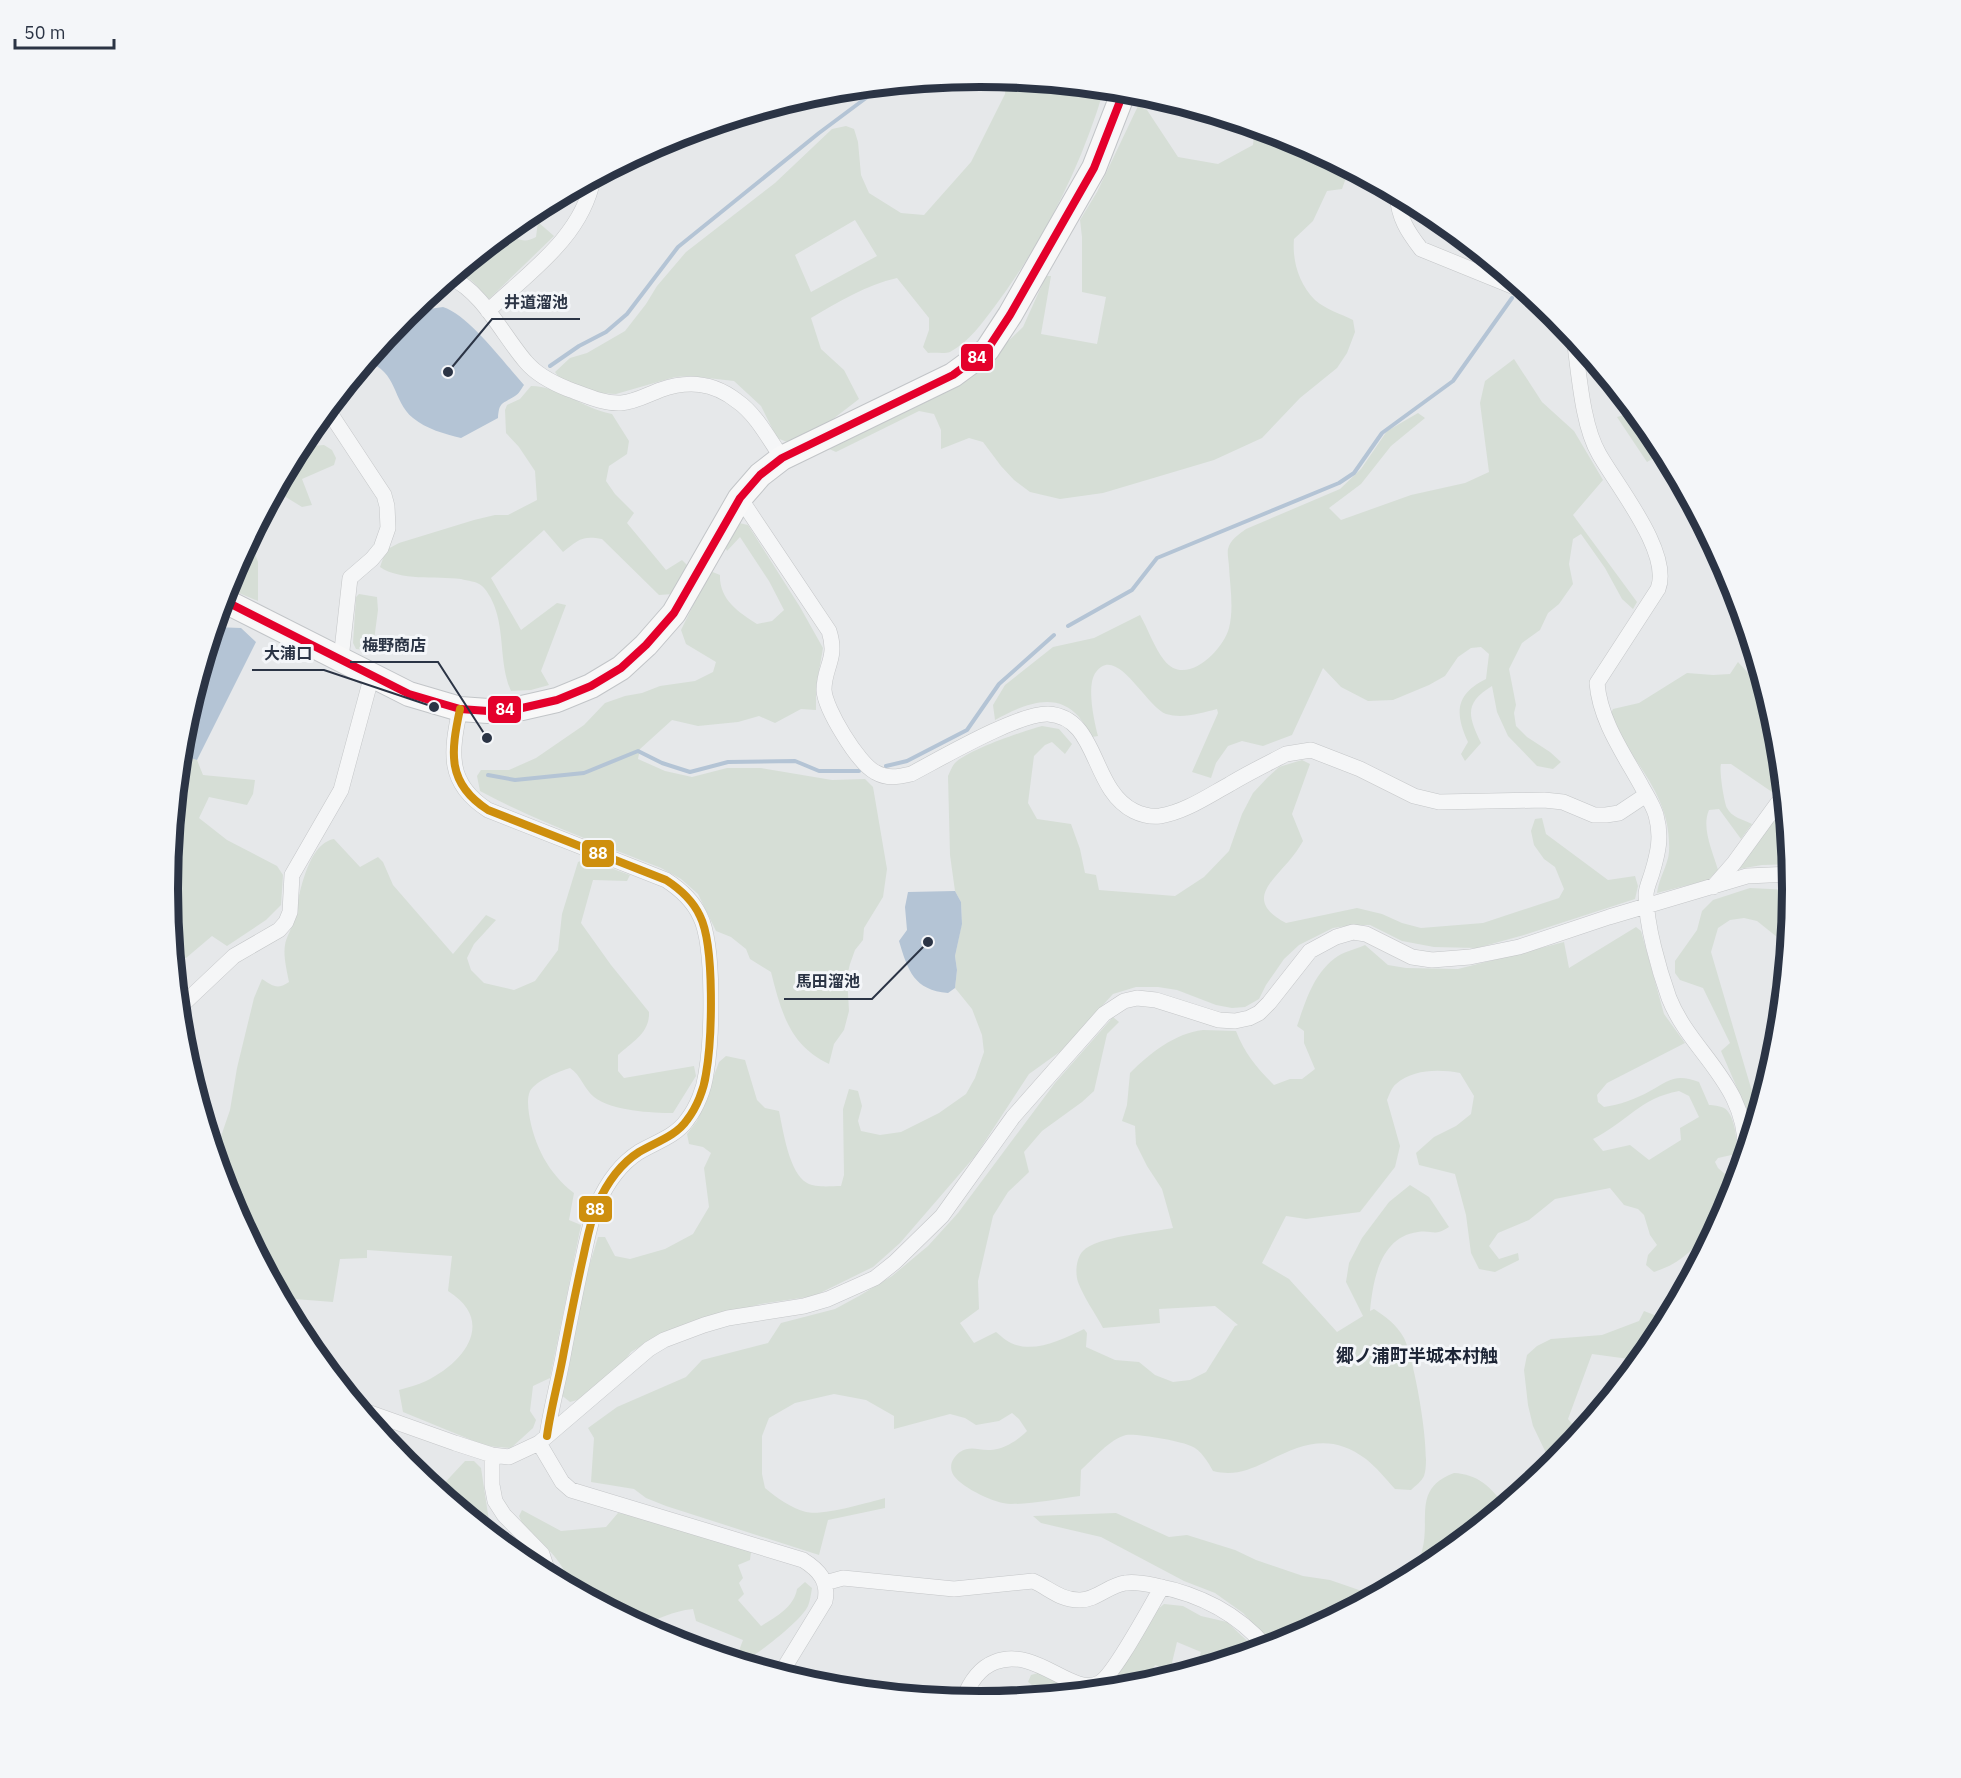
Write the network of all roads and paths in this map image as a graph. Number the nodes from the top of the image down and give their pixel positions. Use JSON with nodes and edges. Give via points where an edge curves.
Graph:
{"nodes":[{"id":1,"x":1121,"y":99,"type":"edge"},
{"id":2,"x":591,"y":188,"type":"edge"},
{"id":3,"x":1398,"y":204,"type":"edge"},
{"id":4,"x":457,"y":282,"type":"edge"},
{"id":5,"x":1506,"y":283,"type":"edge"},
{"id":6,"x":488,"y":311,"type":"junction"},
{"id":7,"x":1576,"y":353,"type":"edge"},
{"id":8,"x":333,"y":417,"type":"edge"},
{"id":9,"x":782,"y":458,"type":"junction"},
{"id":10,"x":740,"y":498,"type":"junction"},
{"id":11,"x":231,"y":604,"type":"edge"},
{"id":12,"x":341,"y":659,"type":"junction"},
{"id":13,"x":372,"y":675,"type":"junction"},
{"id":14,"x":460,"y":709,"type":"junction"},
{"id":15,"x":1646,"y":795,"type":"junction"},
{"id":16,"x":1778,"y":803,"type":"edge"},
{"id":17,"x":1782,"y":874,"type":"edge"},
{"id":18,"x":1713,"y":887,"type":"junction"},
{"id":19,"x":1647,"y":906,"type":"junction"},
{"id":20,"x":186,"y":1000,"type":"edge"},
{"id":21,"x":1744,"y":1135,"type":"edge"},
{"id":22,"x":375,"y":1415,"type":"edge"},
{"id":23,"x":543,"y":1439,"type":"junction"},
{"id":24,"x":492,"y":1455,"type":"junction"},
{"id":25,"x":545,"y":1562,"type":"edge"},
{"id":26,"x":825,"y":1583,"type":"junction"},
{"id":27,"x":1162,"y":1587,"type":"junction"},
{"id":28,"x":1260,"y":1640,"type":"edge"},
{"id":29,"x":785,"y":1667,"type":"edge"},
{"id":30,"x":1104,"y":1681,"type":"edge"},
{"id":31,"x":1080,"y":1684,"type":"edge"},
{"id":32,"x":968,"y":1691,"type":"edge"}],
"edges":[{"from":1,"to":9,"type":"main road","via":[[1094,168],[987,350],[953,375]]},
{"from":2,"to":6,"type":"street","via":[[579,219],[563,240]]},
{"from":3,"to":5,"type":"street","via":[[1410,235],[1421,249]]},
{"from":4,"to":6,"type":"street"},
{"from":6,"to":9,"type":"street","via":[[527,363],[556,384],[606,402],[621,403],[688,383],[710,386],[738,401]]},
{"from":7,"to":15,"type":"street","via":[[1586,412],[1598,452],[1641,522],[1662,570],[1658,589],[1597,683],[1604,718]]},
{"from":8,"to":12,"type":"street","via":[[384,495],[388,517],[381,548],[350,578]]},
{"from":9,"to":10,"type":"main road"},
{"from":10,"to":14,"type":"main road","via":[[674,613],[621,668],[557,700],[522,708]]},
{"from":10,"to":15,"type":"street","via":[[828,631],[833,644],[824,690],[827,706],[866,766],[886,777],[910,774],[1014,722],[1046,714],[1065,717],[1078,727],[1105,783],[1126,807],[1146,816],[1187,808],[1286,754],[1302,750],[1338,760],[1414,796],[1439,802],[1544,800],[1606,815],[1619,813]]},
{"from":11,"to":12,"type":"main road"},
{"from":12,"to":13,"type":"main road"},
{"from":13,"to":14,"type":"main road","via":[[409,694]]},
{"from":13,"to":20,"type":"street","via":[[341,790],[292,875],[286,922],[234,956]]},
{"from":14,"to":23,"type":"street","via":[[453,755],[457,775],[473,800],[488,810],[666,880],[693,904],[708,942],[710,1036],[701,1093],[679,1129],[627,1161],[598,1204]]},
{"from":15,"to":19,"type":"street","via":[[1660,833],[1646,893]]},
{"from":16,"to":18,"type":"street"},
{"from":17,"to":18,"type":"street","via":[[1747,876]]},
{"from":18,"to":19,"type":"street"},
{"from":19,"to":21,"type":"street","via":[[1660,972],[1671,1002],[1731,1091]]},
{"from":19,"to":23,"type":"street","via":[[1519,947],[1470,957],[1412,957],[1366,934],[1353,932],[1310,951],[1259,1013],[1235,1021],[1219,1020],[1156,1000],[1124,1001],[1104,1014],[1013,1117],[942,1216],[875,1278],[828,1299],[728,1318],[664,1340]]},
{"from":22,"to":24,"type":"street"},
{"from":23,"to":24,"type":"street","via":[[518,1455]]},
{"from":23,"to":26,"type":"street","via":[[562,1482],[571,1490],[803,1560],[821,1574]]},
{"from":24,"to":25,"type":"street","via":[[495,1501],[542,1554]]},
{"from":26,"to":27,"type":"street","via":[[843,1578],[954,1589],[1033,1581],[1058,1596],[1081,1600],[1128,1582]]},
{"from":26,"to":29,"type":"street","via":[[825,1601]]},
{"from":27,"to":28,"type":"street","via":[[1186,1592],[1232,1616]]},
{"from":27,"to":30,"type":"street"},
{"from":31,"to":32,"type":"street","via":[[1039,1665],[1009,1659],[986,1666]]}]}
